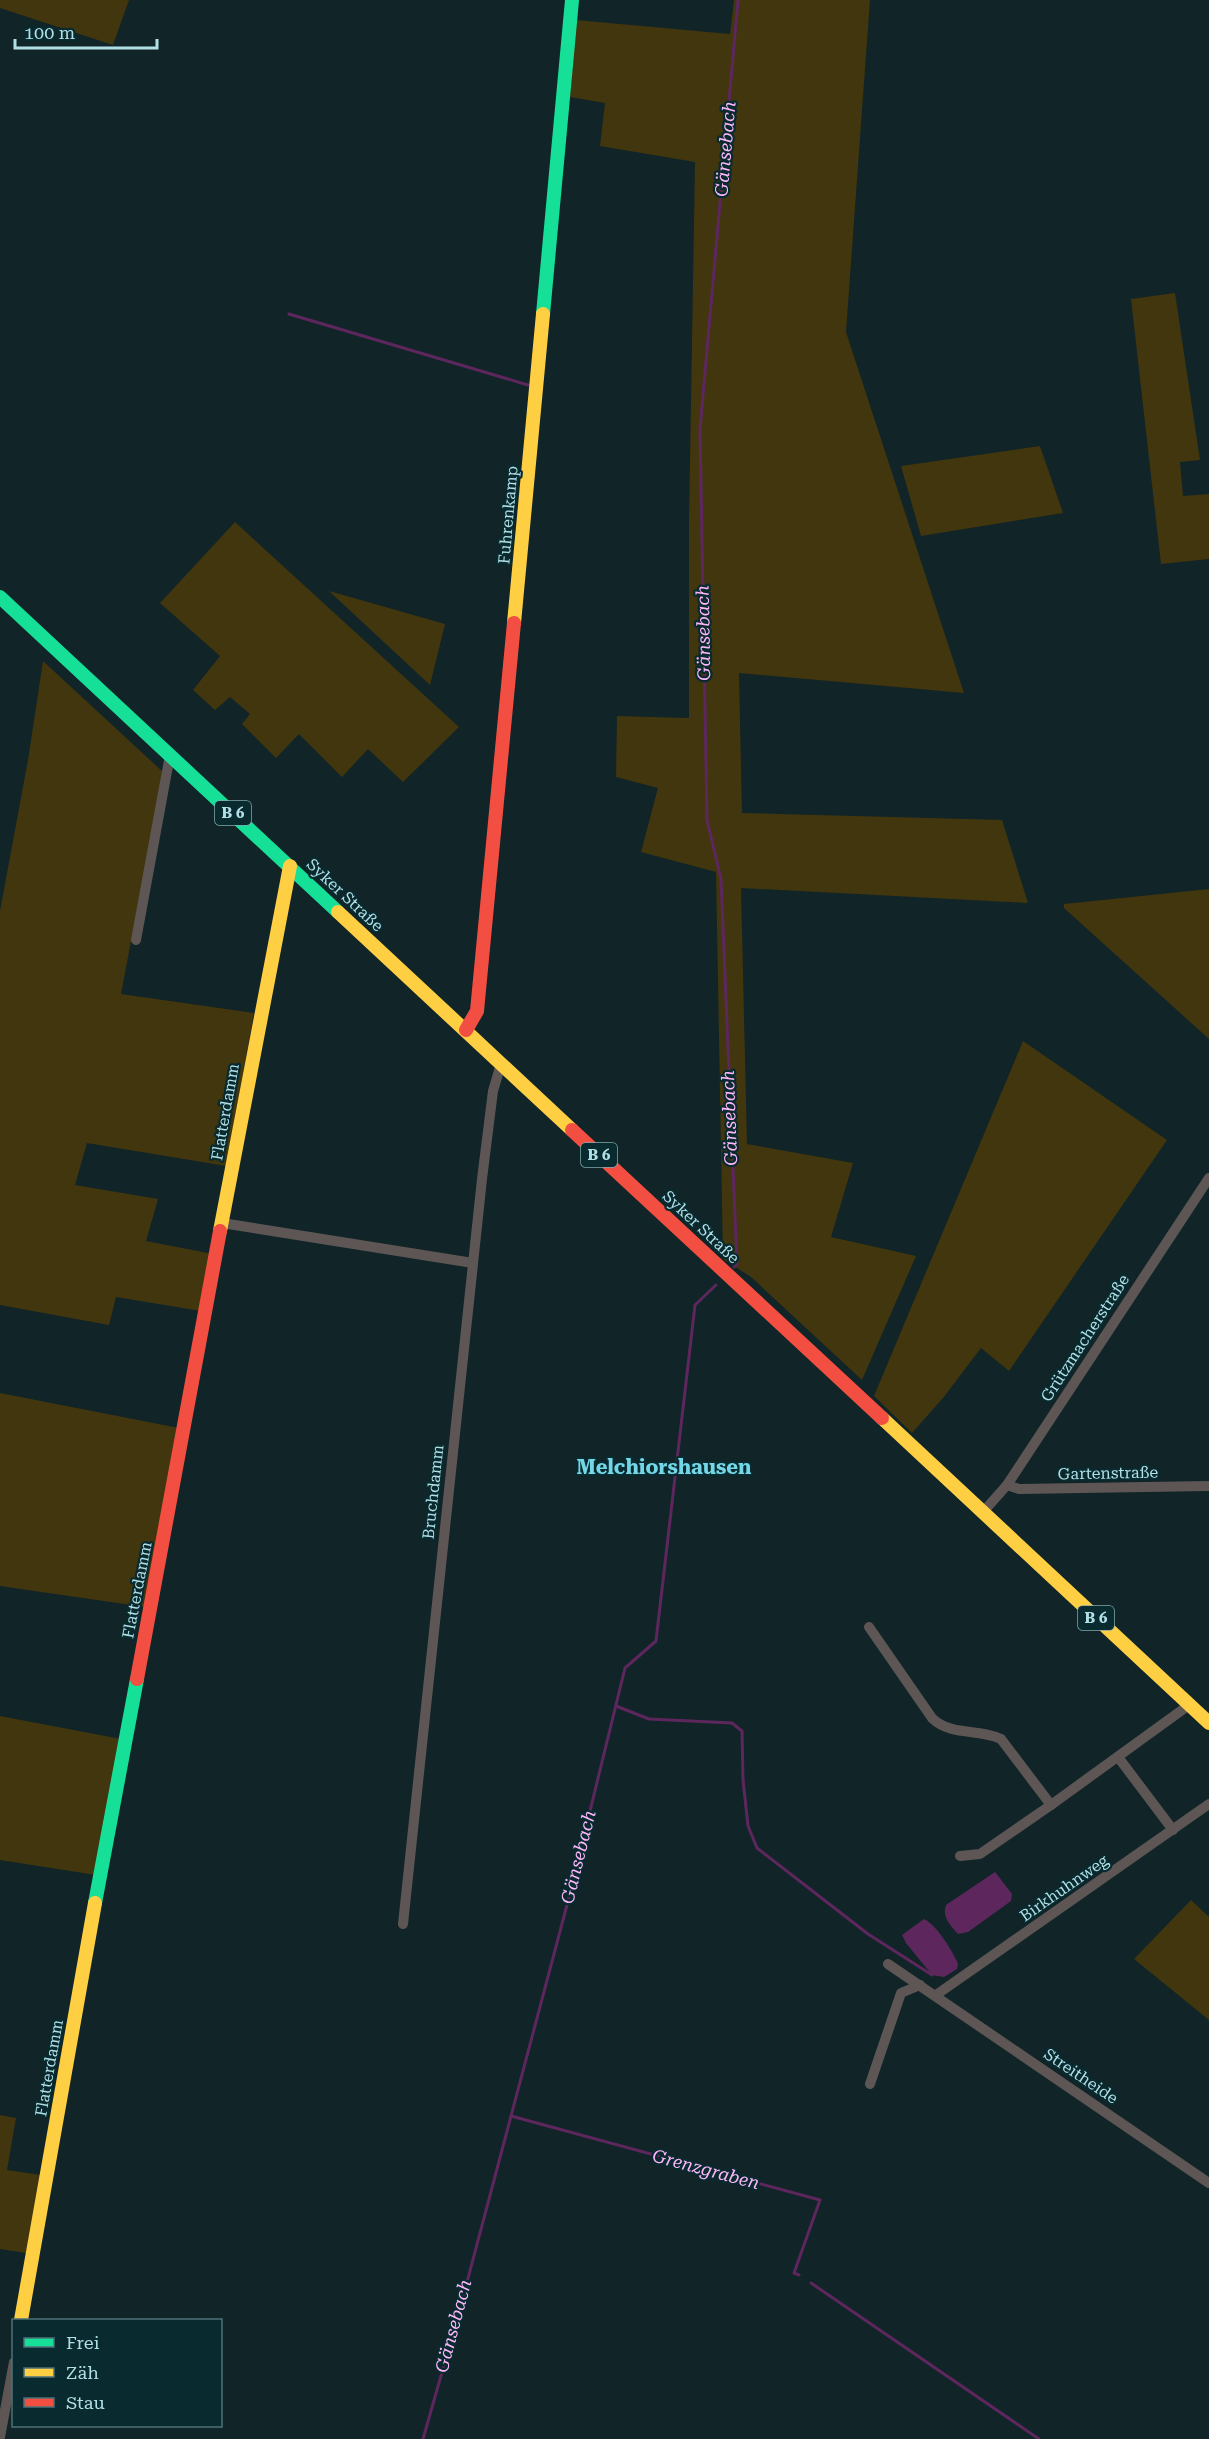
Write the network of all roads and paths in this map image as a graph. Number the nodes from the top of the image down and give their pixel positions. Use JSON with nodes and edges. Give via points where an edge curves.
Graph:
{"nodes":[{"id":1,"x":572,"y":0,"type":"edge"},
{"id":2,"x":0,"y":597,"type":"edge"},
{"id":3,"x":170,"y":755,"type":"junction"},
{"id":4,"x":290,"y":866,"type":"junction"},
{"id":5,"x":136,"y":940,"type":"dead end"},
{"id":6,"x":466,"y":1030,"type":"junction"},
{"id":7,"x":501,"y":1064,"type":"junction"},
{"id":8,"x":1209,"y":1178,"type":"edge"},
{"id":9,"x":222,"y":1223,"type":"junction"},
{"id":10,"x":473,"y":1263,"type":"junction"},
{"id":11,"x":1007,"y":1485,"type":"junction"},
{"id":12,"x":1209,"y":1486,"type":"edge"},
{"id":13,"x":983,"y":1512,"type":"junction"},
{"id":14,"x":869,"y":1626,"type":"dead end"},
{"id":15,"x":1189,"y":1704,"type":"junction"},
{"id":16,"x":1209,"y":1723,"type":"edge"},
{"id":17,"x":1118,"y":1757,"type":"junction"},
{"id":18,"x":1209,"y":1804,"type":"edge"},
{"id":19,"x":1051,"y":1805,"type":"junction"},
{"id":20,"x":1173,"y":1830,"type":"junction"},
{"id":21,"x":960,"y":1856,"type":"dead end"},
{"id":22,"x":403,"y":1924,"type":"dead end"},
{"id":23,"x":888,"y":1964,"type":"dead end"},
{"id":24,"x":920,"y":1985,"type":"junction"},
{"id":25,"x":936,"y":1995,"type":"junction"},
{"id":26,"x":870,"y":2084,"type":"dead end"},
{"id":27,"x":1208,"y":2181,"type":"edge"},
{"id":28,"x":21,"y":2319,"type":"edge"},
{"id":29,"x":12,"y":2373,"type":"edge"},
{"id":30,"x":0,"y":2437,"type":"edge"}],
"edges":[{"from":1,"to":6,"type":"street","name":"Fuhrenkamp","via":[[483,958],[477,1011]]},
{"from":2,"to":3,"type":"street","name":"Syker Straße","number":"B 6"},
{"from":3,"to":4,"type":"street","name":"Syker Straße","number":"B 6"},
{"from":3,"to":5,"type":"street"},
{"from":4,"to":6,"type":"street","name":"Syker Straße","number":"B 6"},
{"from":4,"to":9,"type":"street","name":"Flatterdamm"},
{"from":6,"to":7,"type":"street","name":"Syker Straße","number":"B 6"},
{"from":7,"to":10,"type":"street","name":"Bruchdamm","via":[[493,1091]]},
{"from":7,"to":13,"type":"street","name":"Syker Straße","number":"B 6"},
{"from":8,"to":11,"type":"street","name":"Grützmacherstraße"},
{"from":9,"to":10,"type":"street"},
{"from":9,"to":28,"type":"street","name":"Flatterdamm"},
{"from":10,"to":22,"type":"street","name":"Bruchdamm"},
{"from":11,"to":12,"type":"street","name":"Gartenstraße","via":[[1019,1489]]},
{"from":11,"to":13,"type":"street","name":"Grützmacherstraße"},
{"from":13,"to":15,"type":"street","name":"Syker Straße","number":"B 6"},
{"from":14,"to":19,"type":"street","via":[[932,1718],[952,1730],[992,1734],[1001,1739]]},
{"from":15,"to":16,"type":"street","name":"Syker Straße","number":"B 6"},
{"from":15,"to":17,"type":"street"},
{"from":17,"to":19,"type":"street"},
{"from":17,"to":20,"type":"street"},
{"from":18,"to":20,"type":"street","name":"Birkhuhnweg"},
{"from":19,"to":21,"type":"street","via":[[980,1854]]},
{"from":20,"to":25,"type":"street","name":"Birkhuhnweg"},
{"from":23,"to":24,"type":"street","name":"Streitheide"},
{"from":24,"to":25,"type":"street","name":"Streitheide"},
{"from":24,"to":26,"type":"street","via":[[901,1993]]},
{"from":25,"to":27,"type":"street","name":"Streitheide"},
{"from":29,"to":30,"type":"street"}]}
